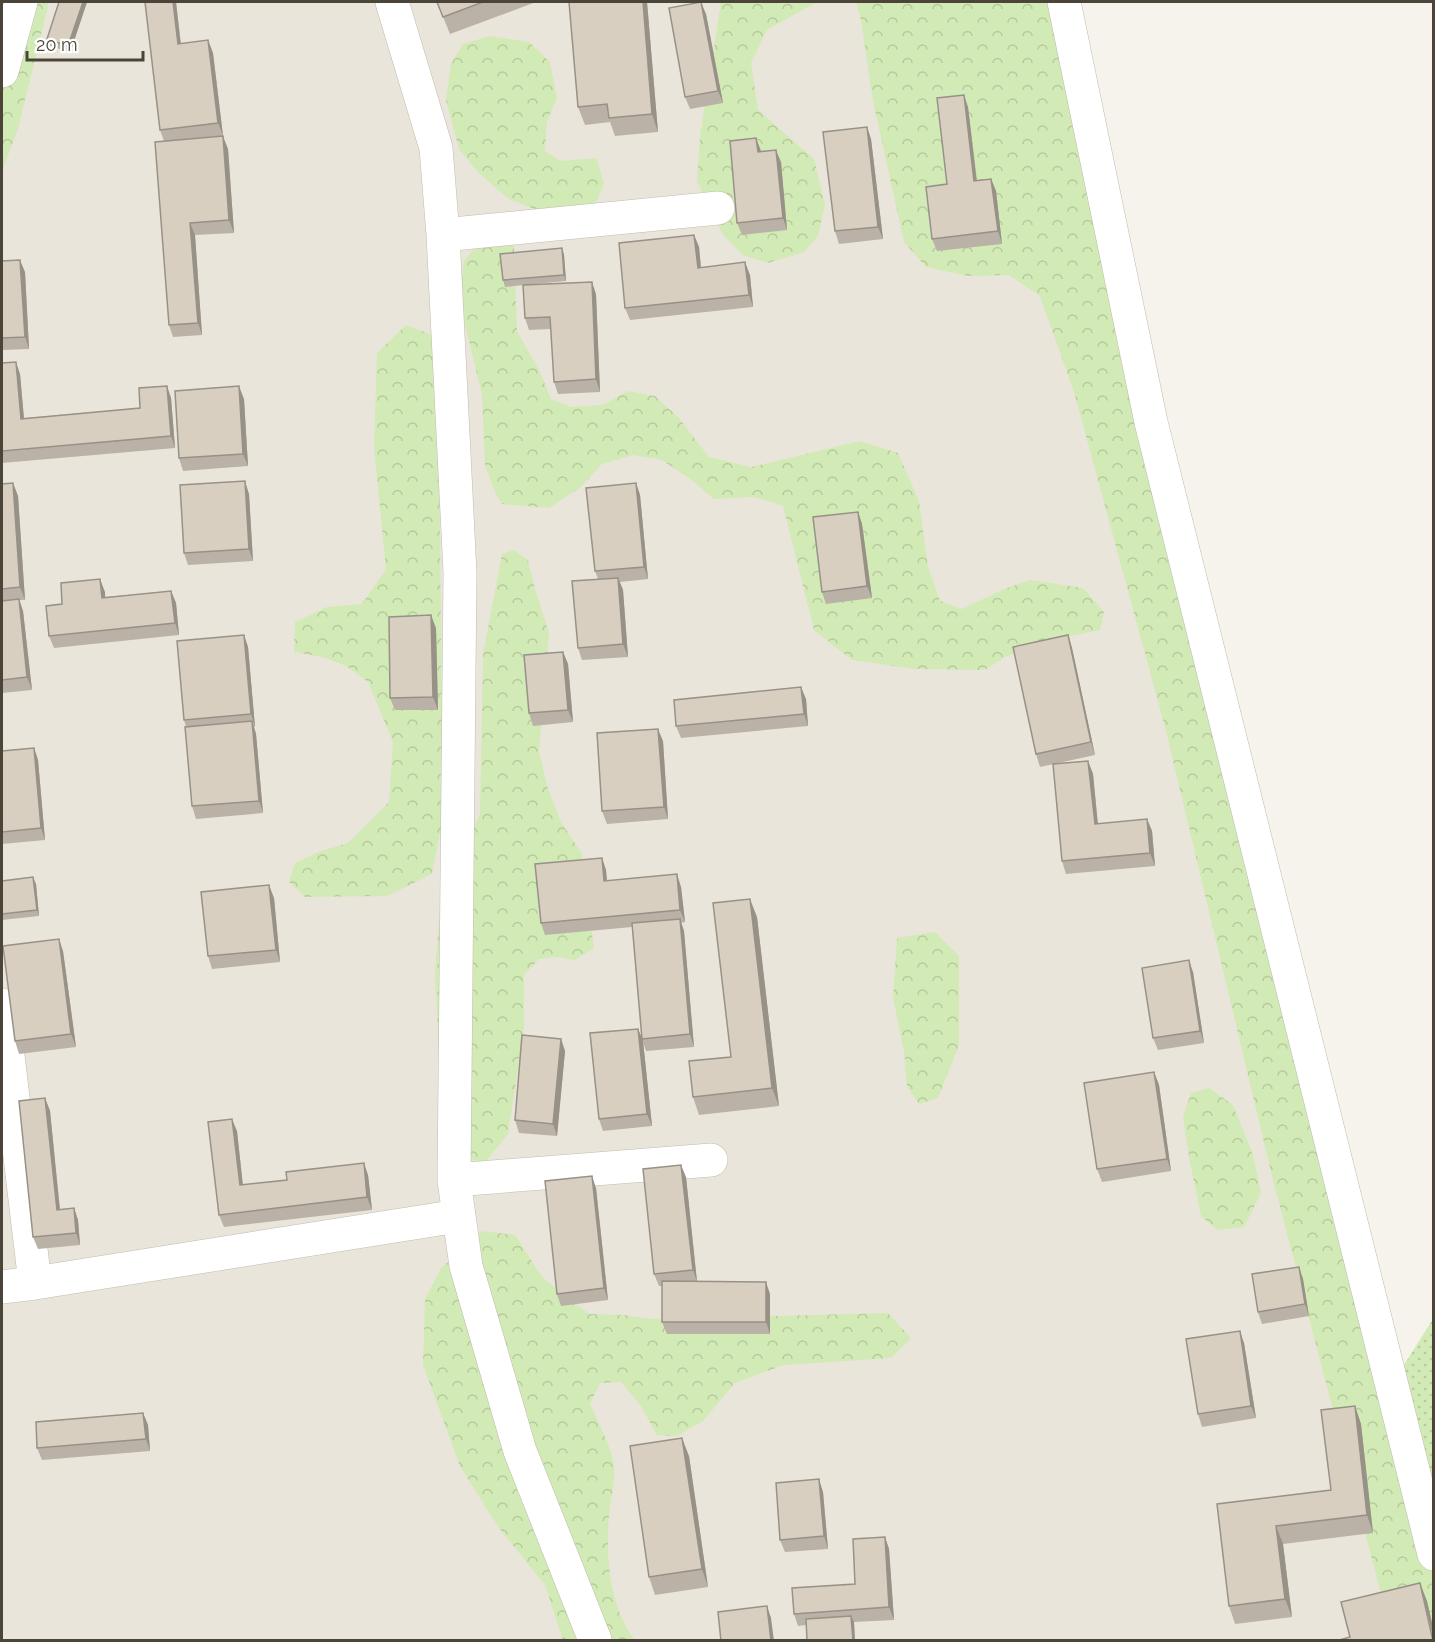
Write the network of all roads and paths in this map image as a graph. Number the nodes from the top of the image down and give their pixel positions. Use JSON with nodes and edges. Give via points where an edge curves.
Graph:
{"nodes":[{"id":1,"x":21,"y":2,"type":"edge"},
{"id":2,"x":392,"y":2,"type":"edge"},
{"id":3,"x":1064,"y":2,"type":"edge"},
{"id":4,"x":2,"y":71,"type":"edge"},
{"id":5,"x":718,"y":208,"type":"dead end"},
{"id":6,"x":443,"y":235,"type":"junction"},
{"id":7,"x":2,"y":1005,"type":"edge"},
{"id":8,"x":711,"y":1160,"type":"dead end"},
{"id":9,"x":454,"y":1180,"type":"junction"},
{"id":10,"x":458,"y":1216,"type":"junction"},
{"id":11,"x":35,"y":1283,"type":"junction"},
{"id":12,"x":2,"y":1287,"type":"edge"},
{"id":13,"x":1434,"y":1554,"type":"edge"},
{"id":14,"x":595,"y":1641,"type":"edge"}],
"edges":[{"from":1,"to":4,"type":"lane"},
{"from":2,"to":6,"type":"lane","via":[[436,148]]},
{"from":3,"to":13,"type":"lane","via":[[1151,422]]},
{"from":5,"to":6,"type":"lane"},
{"from":6,"to":9,"type":"lane","via":[[460,573]]},
{"from":7,"to":11,"type":"lane"},
{"from":8,"to":9,"type":"lane"},
{"from":9,"to":10,"type":"lane"},
{"from":10,"to":11,"type":"lane"},
{"from":10,"to":14,"type":"lane","via":[[466,1266],[520,1452]]},
{"from":11,"to":12,"type":"lane"}]}
